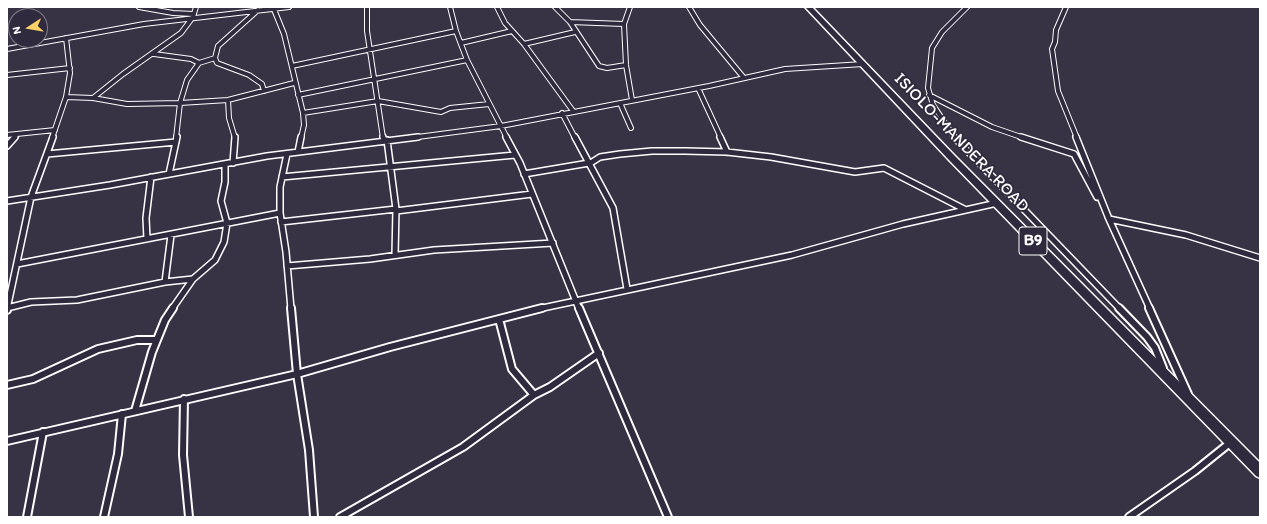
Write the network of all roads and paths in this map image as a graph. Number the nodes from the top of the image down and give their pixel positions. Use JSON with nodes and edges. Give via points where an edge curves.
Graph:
{"nodes":[{"id":1,"x":139,"y":7,"type":"edge"},
{"id":2,"x":196,"y":7,"type":"edge"},
{"id":3,"x":289,"y":7,"type":"edge"},
{"id":4,"x":366,"y":7,"type":"edge"},
{"id":5,"x":450,"y":7,"type":"edge"},
{"id":6,"x":497,"y":7,"type":"edge"},
{"id":7,"x":555,"y":7,"type":"edge"},
{"id":8,"x":630,"y":7,"type":"edge"},
{"id":9,"x":689,"y":7,"type":"edge"},
{"id":10,"x":808,"y":7,"type":"edge"},
{"id":11,"x":967,"y":7,"type":"edge"},
{"id":12,"x":1066,"y":7,"type":"edge"},
{"id":13,"x":273,"y":8,"type":"edge"},
{"id":14,"x":258,"y":10,"type":"junction"},
{"id":15,"x":193,"y":16,"type":"junction"},
{"id":16,"x":570,"y":22,"type":"junction"},
{"id":17,"x":624,"y":24,"type":"junction"},
{"id":18,"x":512,"y":30,"type":"junction"},
{"id":19,"x":456,"y":31,"type":"junction"},
{"id":20,"x":575,"y":32,"type":"junction"},
{"id":21,"x":66,"y":38,"type":"junction"},
{"id":22,"x":460,"y":43,"type":"junction"},
{"id":23,"x":524,"y":44,"type":"junction"},
{"id":24,"x":370,"y":48,"type":"junction"},
{"id":25,"x":7,"y":49,"type":"edge"},
{"id":26,"x":154,"y":54,"type":"junction"},
{"id":27,"x":215,"y":58,"type":"junction"},
{"id":28,"x":467,"y":60,"type":"junction"},
{"id":29,"x":199,"y":63,"type":"junction"},
{"id":30,"x":863,"y":64,"type":"junction"},
{"id":31,"x":626,"y":65,"type":"junction"},
{"id":32,"x":292,"y":66,"type":"junction"},
{"id":33,"x":70,"y":68,"type":"junction"},
{"id":34,"x":7,"y":75,"type":"edge"},
{"id":35,"x":744,"y":78,"type":"junction"},
{"id":36,"x":374,"y":79,"type":"junction"},
{"id":37,"x":294,"y":83,"type":"junction"},
{"id":38,"x":698,"y":88,"type":"junction"},
{"id":39,"x":264,"y":91,"type":"junction"},
{"id":40,"x":298,"y":95,"type":"junction"},
{"id":41,"x":929,"y":95,"type":"junction"},
{"id":42,"x":66,"y":97,"type":"junction"},
{"id":43,"x":94,"y":98,"type":"junction"},
{"id":44,"x":228,"y":100,"type":"junction"},
{"id":45,"x":632,"y":100,"type":"junction"},
{"id":46,"x":378,"y":101,"type":"junction"},
{"id":47,"x":180,"y":103,"type":"junction"},
{"id":48,"x":620,"y":103,"type":"junction"},
{"id":49,"x":489,"y":104,"type":"junction"},
{"id":50,"x":573,"y":111,"type":"junction"},
{"id":51,"x":303,"y":113,"type":"junction"},
{"id":52,"x":562,"y":113,"type":"junction"},
{"id":53,"x":501,"y":126,"type":"junction"},
{"id":54,"x":631,"y":128,"type":"dead end"},
{"id":55,"x":55,"y":130,"type":"junction"},
{"id":56,"x":7,"y":135,"type":"edge"},
{"id":57,"x":16,"y":135,"type":"junction"},
{"id":58,"x":385,"y":141,"type":"junction"},
{"id":59,"x":176,"y":142,"type":"junction"},
{"id":60,"x":7,"y":146,"type":"edge"},
{"id":61,"x":298,"y":152,"type":"junction"},
{"id":62,"x":728,"y":152,"type":"junction"},
{"id":63,"x":47,"y":154,"type":"junction"},
{"id":64,"x":287,"y":154,"type":"junction"},
{"id":65,"x":515,"y":155,"type":"junction"},
{"id":66,"x":233,"y":163,"type":"junction"},
{"id":67,"x":225,"y":164,"type":"junction"},
{"id":68,"x":589,"y":164,"type":"junction"},
{"id":69,"x":392,"y":168,"type":"junction"},
{"id":70,"x":169,"y":174,"type":"junction"},
{"id":71,"x":524,"y":174,"type":"junction"},
{"id":72,"x":152,"y":177,"type":"junction"},
{"id":73,"x":282,"y":177,"type":"junction"},
{"id":74,"x":532,"y":194,"type":"junction"},
{"id":75,"x":31,"y":197,"type":"junction"},
{"id":76,"x":7,"y":201,"type":"edge"},
{"id":77,"x":997,"y":203,"type":"junction"},
{"id":78,"x":396,"y":210,"type":"junction"},
{"id":79,"x":964,"y":210,"type":"junction"},
{"id":80,"x":280,"y":213,"type":"junction"},
{"id":81,"x":1109,"y":219,"type":"junction"},
{"id":82,"x":281,"y":222,"type":"junction"},
{"id":83,"x":228,"y":223,"type":"junction"},
{"id":84,"x":171,"y":235,"type":"junction"},
{"id":85,"x":147,"y":239,"type":"junction"},
{"id":86,"x":553,"y":244,"type":"junction"},
{"id":87,"x":395,"y":255,"type":"junction"},
{"id":88,"x":1260,"y":258,"type":"edge"},
{"id":89,"x":17,"y":264,"type":"junction"},
{"id":90,"x":287,"y":266,"type":"junction"},
{"id":91,"x":193,"y":279,"type":"junction"},
{"id":92,"x":165,"y":282,"type":"junction"},
{"id":93,"x":9,"y":288,"type":"edge"},
{"id":94,"x":628,"y":289,"type":"junction"},
{"id":95,"x":576,"y":300,"type":"junction"},
{"id":96,"x":7,"y":309,"type":"edge"},
{"id":97,"x":498,"y":319,"type":"junction"},
{"id":98,"x":156,"y":340,"type":"junction"},
{"id":99,"x":599,"y":353,"type":"junction"},
{"id":100,"x":297,"y":374,"type":"junction"},
{"id":101,"x":1164,"y":374,"type":"junction"},
{"id":102,"x":7,"y":385,"type":"edge"},
{"id":103,"x":534,"y":395,"type":"junction"},
{"id":104,"x":184,"y":399,"type":"junction"},
{"id":105,"x":1192,"y":404,"type":"junction"},
{"id":106,"x":136,"y":410,"type":"junction"},
{"id":107,"x":122,"y":414,"type":"junction"},
{"id":108,"x":43,"y":432,"type":"junction"},
{"id":109,"x":7,"y":440,"type":"edge"},
{"id":110,"x":1231,"y":442,"type":"junction"},
{"id":111,"x":1260,"y":472,"type":"edge"},
{"id":112,"x":26,"y":517,"type":"edge"},
{"id":113,"x":104,"y":517,"type":"edge"},
{"id":114,"x":189,"y":517,"type":"edge"},
{"id":115,"x":314,"y":517,"type":"edge"},
{"id":116,"x":340,"y":517,"type":"edge"},
{"id":117,"x":668,"y":517,"type":"edge"},
{"id":118,"x":1129,"y":517,"type":"edge"}],
"edges":[{"from":1,"to":15,"type":"street"},
{"from":2,"to":15,"type":"street"},
{"from":3,"to":13,"type":"street"},
{"from":4,"to":24,"type":"street"},
{"from":5,"to":19,"type":"street"},
{"from":6,"to":18,"type":"street","via":[[502,19]]},
{"from":7,"to":16,"type":"street"},
{"from":8,"to":17,"type":"street"},
{"from":9,"to":35,"type":"street","via":[[700,25]]},
{"from":10,"to":30,"type":"highway","name":"ISIOLO-MANDERA ROAD","number":"B9"},
{"from":11,"to":41,"type":"street","via":[[942,32],[932,48],[928,72]]},
{"from":12,"to":81,"type":"street","via":[[1056,30],[1052,49],[1058,91]]},
{"from":13,"to":14,"type":"street"},
{"from":13,"to":32,"type":"street","via":[[284,34]]},
{"from":14,"to":15,"type":"street"},
{"from":14,"to":27,"type":"street","via":[[218,46]]},
{"from":15,"to":21,"type":"street"},
{"from":15,"to":26,"type":"street","via":[[182,33]]},
{"from":16,"to":17,"type":"street"},
{"from":16,"to":20,"type":"street"},
{"from":17,"to":31,"type":"street"},
{"from":18,"to":22,"type":"street"},
{"from":18,"to":23,"type":"street"},
{"from":19,"to":22,"type":"street"},
{"from":19,"to":24,"type":"street"},
{"from":20,"to":23,"type":"street"},
{"from":20,"to":31,"type":"street","via":[[599,66],[607,68]]},
{"from":21,"to":25,"type":"street"},
{"from":21,"to":33,"type":"street"},
{"from":22,"to":28,"type":"street"},
{"from":23,"to":50,"type":"street"},
{"from":24,"to":32,"type":"street"},
{"from":24,"to":36,"type":"street"},
{"from":26,"to":29,"type":"street","via":[[192,59]]},
{"from":26,"to":43,"type":"street","via":[[123,74]]},
{"from":27,"to":29,"type":"street"},
{"from":27,"to":39,"type":"street","via":[[217,63],[249,75],[262,84]]},
{"from":28,"to":36,"type":"street"},
{"from":28,"to":49,"type":"street"},
{"from":29,"to":47,"type":"street","via":[[188,77]]},
{"from":30,"to":35,"type":"street","via":[[796,68]]},
{"from":30,"to":77,"type":"highway","name":"ISIOLO-MANDERA ROAD","number":"B9"},
{"from":31,"to":45,"type":"street"},
{"from":32,"to":37,"type":"street"},
{"from":33,"to":34,"type":"street"},
{"from":33,"to":42,"type":"street"},
{"from":35,"to":38,"type":"street"},
{"from":36,"to":40,"type":"street"},
{"from":36,"to":46,"type":"street"},
{"from":37,"to":39,"type":"street"},
{"from":37,"to":40,"type":"street"},
{"from":38,"to":45,"type":"street"},
{"from":38,"to":62,"type":"street"},
{"from":39,"to":44,"type":"street"},
{"from":40,"to":51,"type":"street"},
{"from":41,"to":81,"type":"street","via":[[992,127],[1074,154]]},
{"from":41,"to":101,"type":"street","via":[[956,139],[1147,337],[1159,357]]},
{"from":42,"to":43,"type":"street"},
{"from":42,"to":55,"type":"street"},
{"from":43,"to":47,"type":"street","via":[[127,104]]},
{"from":44,"to":47,"type":"street"},
{"from":44,"to":66,"type":"street","via":[[229,118],[235,137]]},
{"from":45,"to":48,"type":"street"},
{"from":46,"to":49,"type":"street","via":[[441,112],[450,108]]},
{"from":46,"to":51,"type":"street"},
{"from":46,"to":58,"type":"street"},
{"from":47,"to":59,"type":"street"},
{"from":48,"to":50,"type":"street"},
{"from":48,"to":54,"type":"street"},
{"from":49,"to":53,"type":"street"},
{"from":50,"to":52,"type":"street"},
{"from":51,"to":61,"type":"street","via":[[304,126]]},
{"from":52,"to":53,"type":"street"},
{"from":52,"to":68,"type":"street"},
{"from":53,"to":58,"type":"street"},
{"from":53,"to":65,"type":"street"},
{"from":55,"to":57,"type":"street"},
{"from":55,"to":63,"type":"street"},
{"from":56,"to":57,"type":"street"},
{"from":57,"to":60,"type":"street"},
{"from":58,"to":61,"type":"street"},
{"from":58,"to":69,"type":"street"},
{"from":59,"to":63,"type":"street"},
{"from":59,"to":70,"type":"street"},
{"from":61,"to":64,"type":"street"},
{"from":62,"to":68,"type":"street","via":[[627,153],[600,157]]},
{"from":62,"to":79,"type":"street","via":[[831,166],[855,172],[884,168]]},
{"from":63,"to":75,"type":"street"},
{"from":64,"to":66,"type":"street"},
{"from":64,"to":73,"type":"street"},
{"from":65,"to":69,"type":"street"},
{"from":65,"to":71,"type":"street"},
{"from":66,"to":67,"type":"street"},
{"from":67,"to":70,"type":"street"},
{"from":67,"to":83,"type":"street","via":[[221,201]]},
{"from":68,"to":71,"type":"street"},
{"from":68,"to":94,"type":"street","via":[[614,212]]},
{"from":69,"to":73,"type":"street"},
{"from":69,"to":78,"type":"street"},
{"from":70,"to":72,"type":"street"},
{"from":71,"to":74,"type":"street"},
{"from":72,"to":75,"type":"street"},
{"from":72,"to":85,"type":"street","via":[[146,218]]},
{"from":73,"to":80,"type":"street"},
{"from":74,"to":78,"type":"street","via":[[475,203]]},
{"from":74,"to":86,"type":"street"},
{"from":75,"to":76,"type":"street"},
{"from":75,"to":89,"type":"street"},
{"from":77,"to":79,"type":"street"},
{"from":77,"to":101,"type":"highway","name":"ISIOLO-MANDERA ROAD","number":"B9"},
{"from":78,"to":82,"type":"street"},
{"from":78,"to":87,"type":"street"},
{"from":79,"to":94,"type":"street","via":[[792,255]]},
{"from":80,"to":82,"type":"street"},
{"from":80,"to":83,"type":"street"},
{"from":81,"to":88,"type":"street","via":[[1186,235]]},
{"from":81,"to":105,"type":"street"},
{"from":82,"to":90,"type":"street"},
{"from":83,"to":84,"type":"street"},
{"from":83,"to":91,"type":"street","via":[[218,255]]},
{"from":84,"to":85,"type":"street"},
{"from":84,"to":92,"type":"street"},
{"from":85,"to":89,"type":"street"},
{"from":86,"to":87,"type":"street","via":[[434,250]]},
{"from":86,"to":95,"type":"street"},
{"from":87,"to":90,"type":"street"},
{"from":89,"to":93,"type":"street"},
{"from":90,"to":100,"type":"street"},
{"from":91,"to":92,"type":"street"},
{"from":91,"to":98,"type":"street","via":[[170,312]]},
{"from":92,"to":96,"type":"street","via":[[97,297],[31,302]]},
{"from":93,"to":96,"type":"street"},
{"from":94,"to":95,"type":"street"},
{"from":95,"to":97,"type":"street"},
{"from":95,"to":99,"type":"street","via":[[587,331]]},
{"from":97,"to":100,"type":"street"},
{"from":97,"to":103,"type":"street","via":[[512,369]]},
{"from":98,"to":102,"type":"street","via":[[137,340],[98,350],[33,379]]},
{"from":98,"to":106,"type":"street"},
{"from":99,"to":103,"type":"street"},
{"from":99,"to":117,"type":"street"},
{"from":100,"to":104,"type":"street"},
{"from":100,"to":115,"type":"street","via":[[309,450]]},
{"from":101,"to":105,"type":"highway","name":"ISIOLO-MANDERA ROAD","number":"B9"},
{"from":103,"to":116,"type":"street","via":[[463,447]]},
{"from":104,"to":106,"type":"street"},
{"from":104,"to":114,"type":"street","via":[[183,455]]},
{"from":105,"to":110,"type":"highway","name":"ISIOLO-MANDERA ROAD","number":"B9"},
{"from":106,"to":107,"type":"street"},
{"from":107,"to":108,"type":"street"},
{"from":107,"to":113,"type":"street","via":[[118,454]]},
{"from":108,"to":109,"type":"street"},
{"from":108,"to":112,"type":"street"},
{"from":110,"to":111,"type":"highway","name":"ISIOLO-MANDERA ROAD","number":"B9"},
{"from":110,"to":118,"type":"street","via":[[1196,471]]}]}
